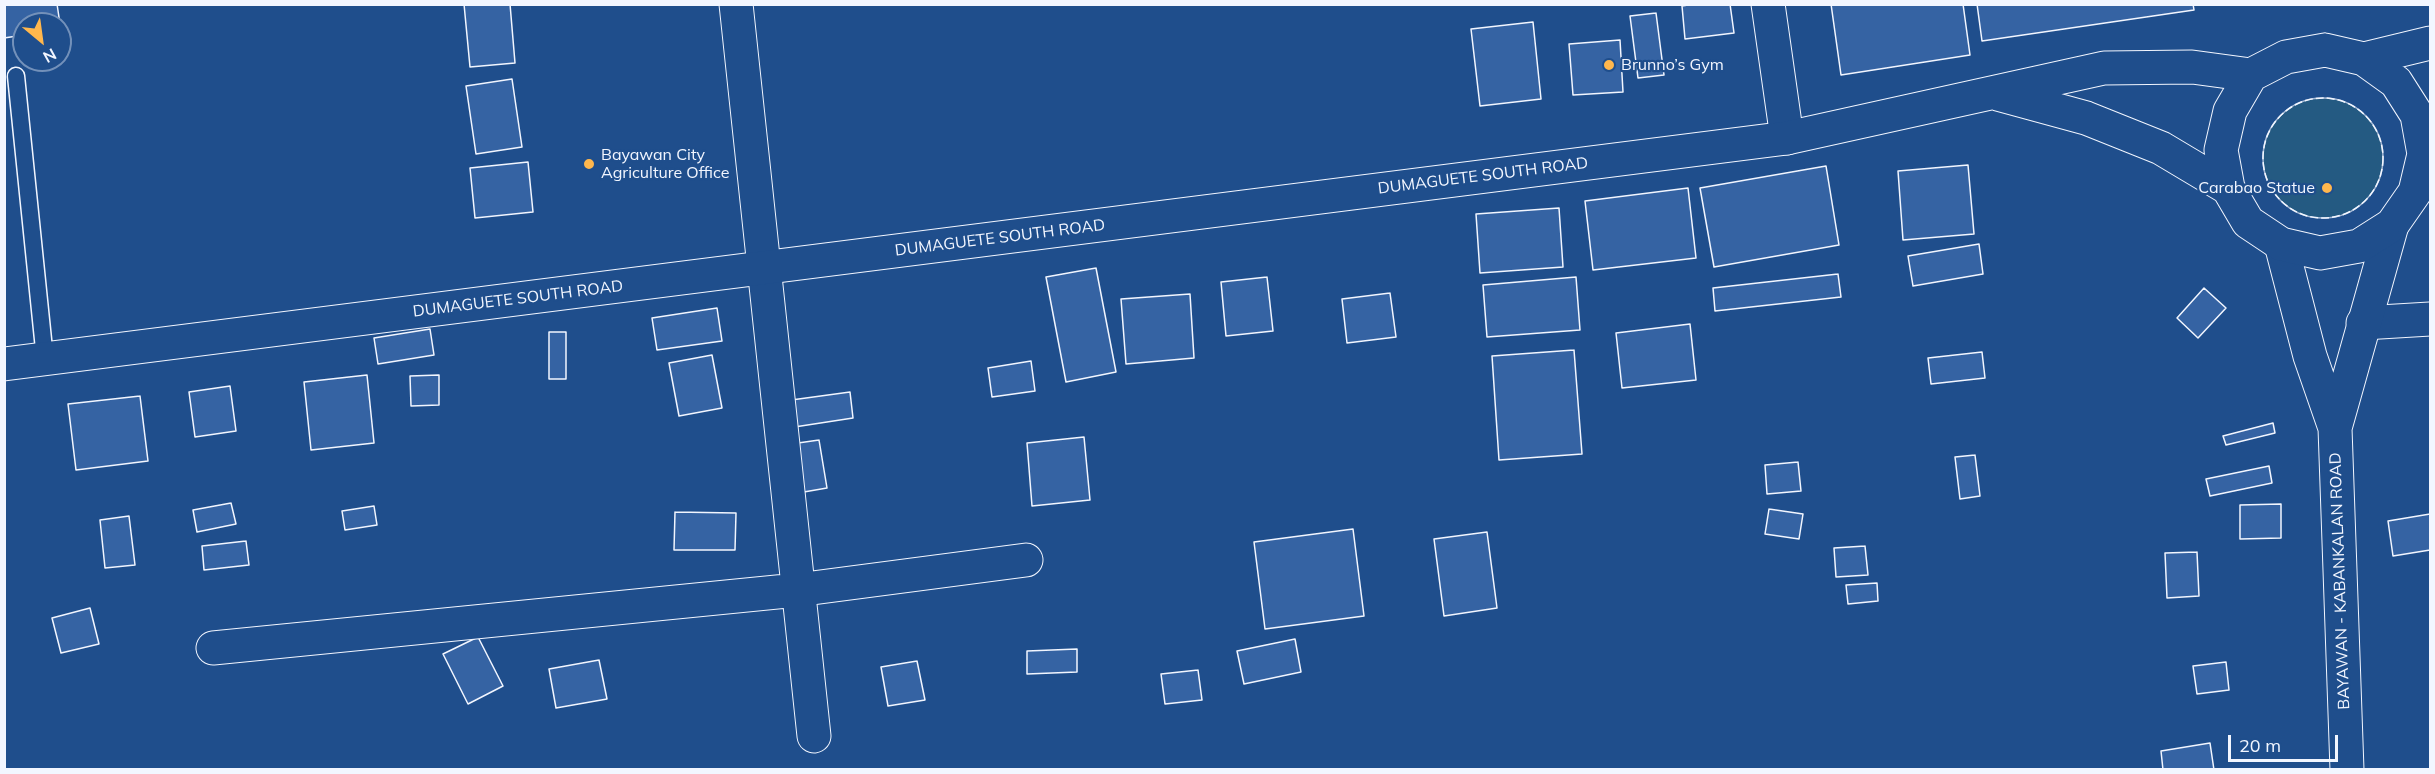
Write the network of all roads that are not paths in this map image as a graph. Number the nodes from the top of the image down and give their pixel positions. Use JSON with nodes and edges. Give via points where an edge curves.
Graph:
{"nodes":[{"id":1,"x":736,"y":4,"type":"edge"},
{"id":2,"x":1768,"y":4,"type":"edge"},
{"id":3,"x":2430,"y":43,"type":"edge"},
{"id":4,"x":2364,"y":59,"type":"junction"},
{"id":5,"x":2251,"y":75,"type":"junction"},
{"id":6,"x":16,"y":76,"type":"dead end"},
{"id":7,"x":1993,"y":93,"type":"junction"},
{"id":8,"x":1787,"y":138,"type":"junction"},
{"id":9,"x":2427,"y":152,"type":"edge"},
{"id":10,"x":2228,"y":188,"type":"junction"},
{"id":11,"x":2392,"y":225,"type":"junction"},
{"id":12,"x":2281,"y":244,"type":"junction"},
{"id":13,"x":763,"y":268,"type":"junction"},
{"id":14,"x":2430,"y":319,"type":"edge"},
{"id":15,"x":2363,"y":323,"type":"junction"},
{"id":16,"x":45,"y":359,"type":"junction"},
{"id":17,"x":4,"y":364,"type":"edge"},
{"id":18,"x":2334,"y":428,"type":"junction"},
{"id":19,"x":1026,"y":560,"type":"dead end"},
{"id":20,"x":797,"y":590,"type":"junction"},
{"id":21,"x":213,"y":648,"type":"dead end"},
{"id":22,"x":814,"y":736,"type":"dead end"},
{"id":23,"x":2347,"y":770,"type":"edge"}],
"edges":[{"from":1,"to":13,"type":"main road"},
{"from":2,"to":8,"type":"main road"},
{"from":3,"to":4,"type":"main road"},
{"from":4,"to":5,"type":"main road","via":[[2325,50],[2286,57]]},
{"from":4,"to":9,"type":"main road","via":[[2402,90],[2417,115]]},
{"from":5,"to":7,"type":"main road","name":"DUMAGUETE SOUTH ROAD","via":[[2192,67],[2104,68]]},
{"from":5,"to":10,"type":"main road","via":[[2230,111],[2221,150]]},
{"from":6,"to":16,"type":"lane"},
{"from":7,"to":8,"type":"main road","name":"DUMAGUETE SOUTH ROAD"},
{"from":7,"to":10,"type":"main road","name":"DUMAGUETE SOUTH ROAD","via":[[2086,118],[2161,148]]},
{"from":8,"to":13,"type":"main road","name":"DUMAGUETE SOUTH ROAD"},
{"from":9,"to":11,"type":"main road","via":[[2415,192]]},
{"from":10,"to":12,"type":"main road","via":[[2248,222]]},
{"from":11,"to":12,"type":"main road","via":[[2359,246],[2320,253]]},
{"from":11,"to":15,"type":"main road","name":"BAYAWAN - KABANKALAN ROAD"},
{"from":12,"to":18,"type":"main road","name":"BAYAWAN - KABANKALAN ROAD","via":[[2310,356]]},
{"from":13,"to":16,"type":"main road","name":"DUMAGUETE SOUTH ROAD"},
{"from":13,"to":20,"type":"main road"},
{"from":14,"to":15,"type":"main road"},
{"from":15,"to":18,"type":"main road","name":"BAYAWAN - KABANKALAN ROAD"},
{"from":16,"to":17,"type":"main road","name":"DUMAGUETE SOUTH ROAD"},
{"from":18,"to":23,"type":"main road","name":"BAYAWAN - KABANKALAN ROAD"},
{"from":19,"to":20,"type":"main road"},
{"from":20,"to":21,"type":"main road"},
{"from":20,"to":22,"type":"main road"}]}
